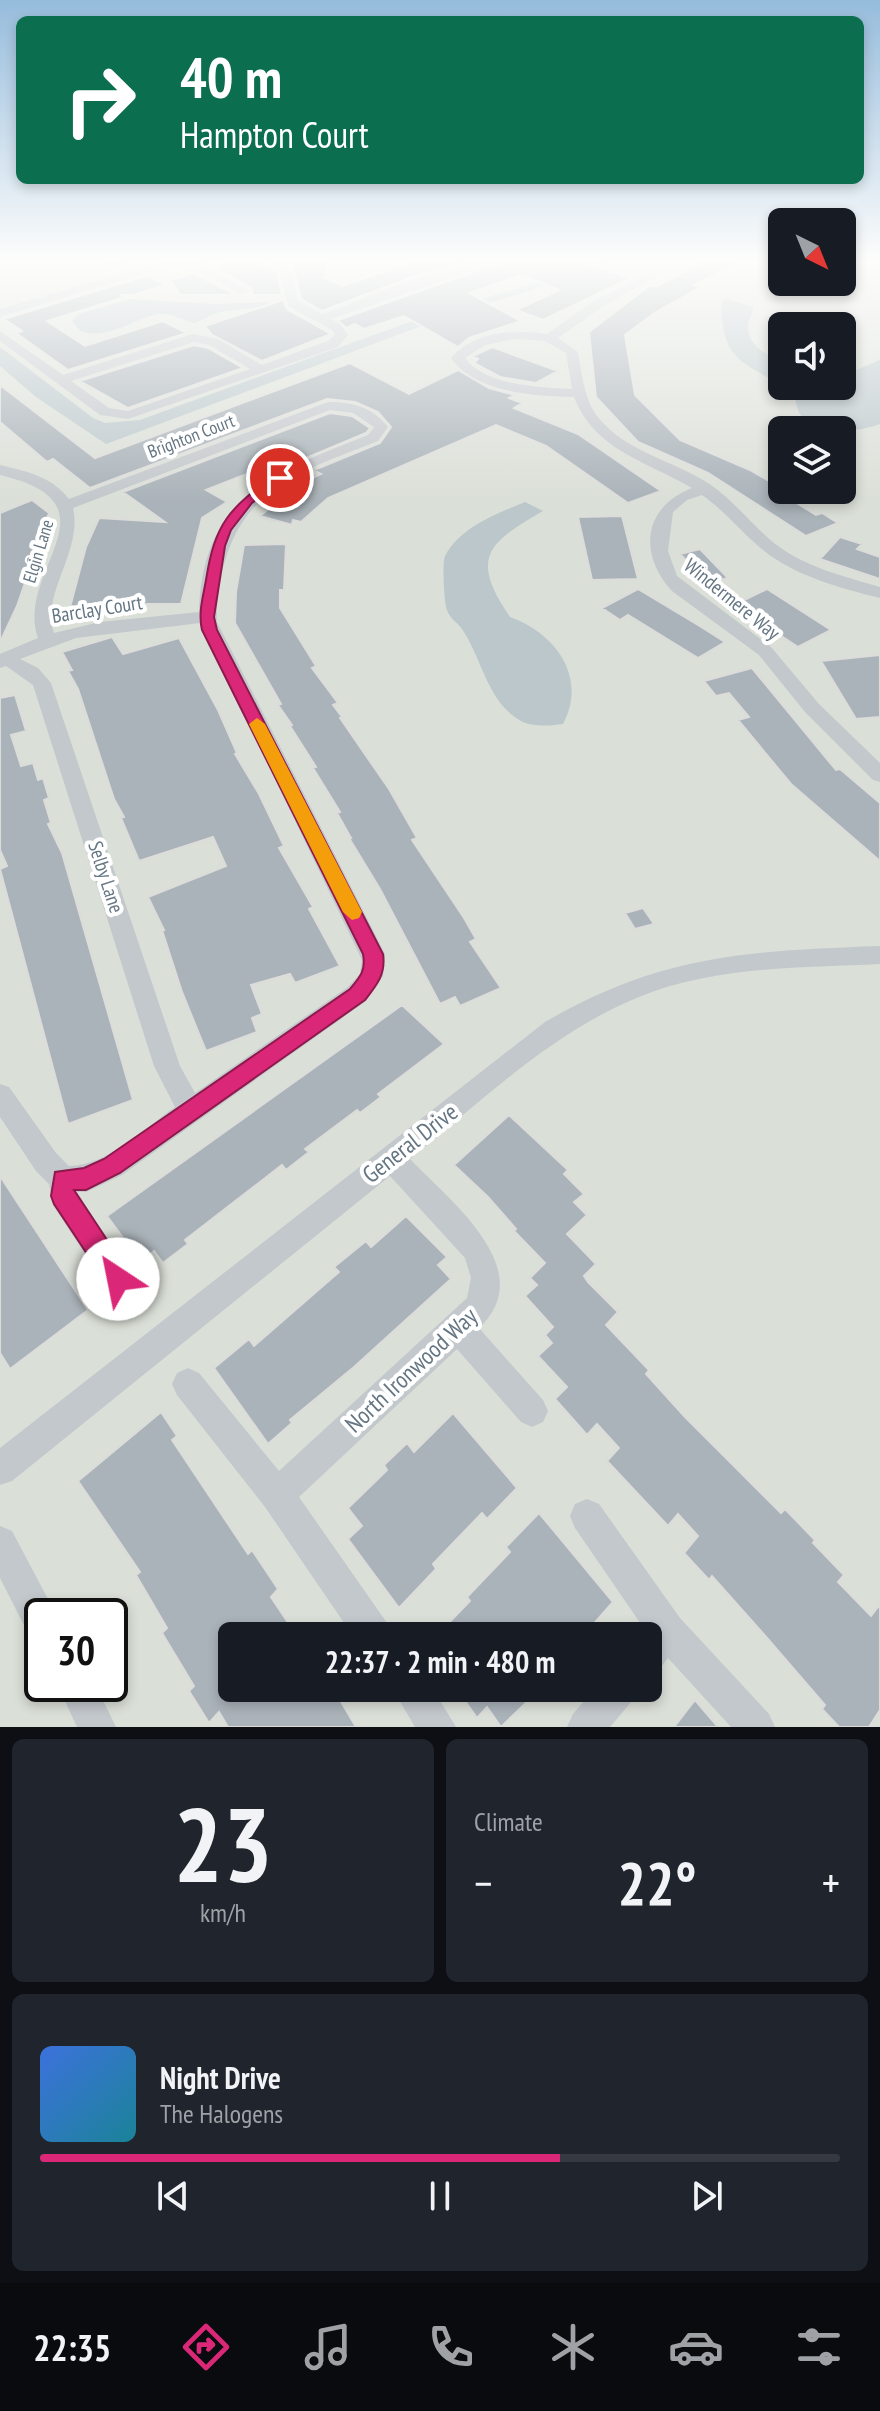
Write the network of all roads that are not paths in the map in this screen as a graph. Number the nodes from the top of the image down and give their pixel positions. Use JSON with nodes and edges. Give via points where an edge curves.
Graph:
{"nodes":[{"id":1,"x":6,"y":340,"type":"edge"},
{"id":2,"x":188,"y":340,"type":"edge"},
{"id":3,"x":201,"y":340,"type":"edge"},
{"id":4,"x":339,"y":340,"type":"edge"},
{"id":5,"x":495,"y":340,"type":"edge"},
{"id":6,"x":553,"y":340,"type":"edge"},
{"id":7,"x":261,"y":370,"type":"junction"},
{"id":8,"x":60,"y":380,"type":"junction"},
{"id":9,"x":578,"y":393,"type":"junction"},
{"id":10,"x":0,"y":470,"type":"edge"},
{"id":11,"x":705,"y":488,"type":"junction"},
{"id":12,"x":67,"y":505,"type":"junction"},
{"id":13,"x":880,"y":593,"type":"edge"},
{"id":14,"x":207,"y":617,"type":"junction"},
{"id":15,"x":47,"y":639,"type":"junction"},
{"id":16,"x":3,"y":660,"type":"edge"},
{"id":17,"x":880,"y":775,"type":"edge"},
{"id":18,"x":880,"y":955,"type":"edge"},
{"id":19,"x":0,"y":1095,"type":"edge"},
{"id":20,"x":192,"y":1110,"type":"junction"},
{"id":21,"x":391,"y":1158,"type":"junction"},
{"id":22,"x":63,"y":1179,"type":"junction"},
{"id":23,"x":118,"y":1279,"type":"dead end"},
{"id":24,"x":459,"y":1328,"type":"junction"},
{"id":25,"x":188,"y":1384,"type":"dead end"},
{"id":26,"x":532,"y":1411,"type":"dead end"},
{"id":27,"x":0,"y":1469,"type":"edge"},
{"id":28,"x":277,"y":1495,"type":"junction"},
{"id":29,"x":587,"y":1516,"type":"dead end"},
{"id":30,"x":0,"y":1543,"type":"edge"},
{"id":31,"x":29,"y":1598,"type":"edge"},
{"id":32,"x":364,"y":1622,"type":"edge"},
{"id":33,"x":646,"y":1622,"type":"edge"},
{"id":34,"x":662,"y":1646,"type":"edge"},
{"id":35,"x":84,"y":1702,"type":"edge"},
{"id":36,"x":420,"y":1702,"type":"edge"},
{"id":37,"x":607,"y":1702,"type":"edge"},
{"id":38,"x":97,"y":1727,"type":"edge"},
{"id":39,"x":437,"y":1727,"type":"edge"},
{"id":40,"x":586,"y":1727,"type":"edge"},
{"id":41,"x":756,"y":1727,"type":"edge"}],
"edges":[{"from":1,"to":8,"type":"street"},
{"from":2,"to":8,"type":"street"},
{"from":3,"to":7,"type":"street"},
{"from":4,"to":7,"type":"street"},
{"from":5,"to":9,"type":"street","via":[[468,348],[458,358],[464,367],[521,389]]},
{"from":6,"to":9,"type":"street","via":[[572,352]]},
{"from":7,"to":8,"type":"street","via":[[128,415],[105,412]]},
{"from":9,"to":11,"type":"street","via":[[592,419],[617,443]]},
{"from":10,"to":12,"type":"street","name":"Elgin Lane","via":[[42,481]]},
{"from":11,"to":13,"type":"street","via":[[786,559]]},
{"from":11,"to":17,"type":"street","name":"Windermere Way","via":[[666,510],[659,557],[666,575],[765,651],[812,708]]},
{"from":12,"to":14,"type":"street","name":"Brighton Court","via":[[328,406],[353,408],[374,419],[381,427],[378,434],[280,478],[238,510],[218,546]]},
{"from":12,"to":15,"type":"street","name":"Elgin Lane","via":[[69,525],[42,610]]},
{"from":14,"to":15,"type":"street","name":"Barclay Court","via":[[91,628]]},
{"from":14,"to":20,"type":"street","via":[[375,966],[357,994]]},
{"from":15,"to":16,"type":"street","name":"Barclay Court"},
{"from":16,"to":20,"type":"street","name":"Selby Lane","via":[[42,683],[167,1066]]},
{"from":18,"to":21,"type":"street","name":"General Drive","via":[[686,970],[606,998],[554,1029]]},
{"from":19,"to":22,"type":"street"},
{"from":20,"to":22,"type":"street","via":[[112,1166],[86,1179]]},
{"from":21,"to":24,"type":"street","name":"North Ironwood Way","via":[[484,1263],[486,1292]]},
{"from":21,"to":27,"type":"street","name":"General Drive"},
{"from":22,"to":23,"type":"street","via":[[63,1196]]},
{"from":24,"to":26,"type":"street"},
{"from":24,"to":28,"type":"street","name":"North Ironwood Way"},
{"from":25,"to":28,"type":"street"},
{"from":28,"to":32,"type":"street"},
{"from":29,"to":33,"type":"street"},
{"from":30,"to":31,"type":"street"},
{"from":34,"to":41,"type":"street"},
{"from":35,"to":38,"type":"street"},
{"from":36,"to":39,"type":"street"},
{"from":37,"to":40,"type":"street"}]}
